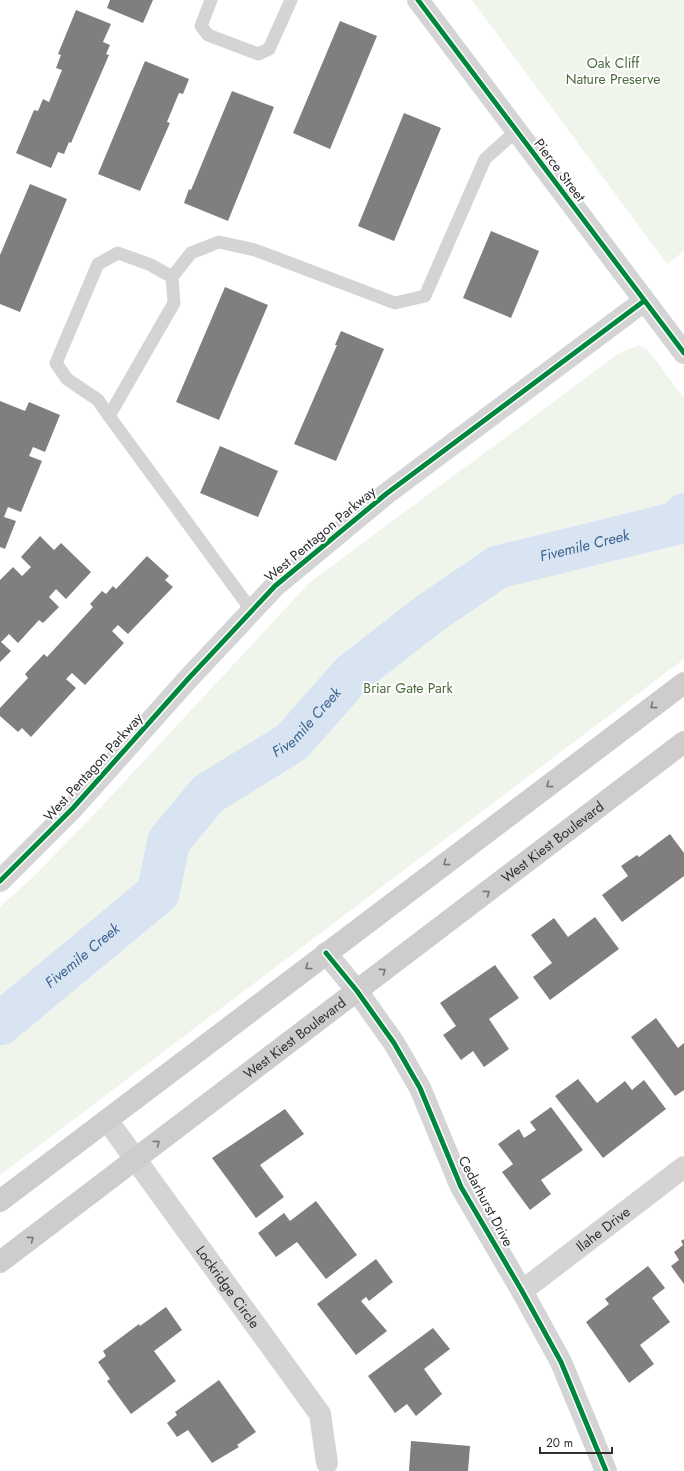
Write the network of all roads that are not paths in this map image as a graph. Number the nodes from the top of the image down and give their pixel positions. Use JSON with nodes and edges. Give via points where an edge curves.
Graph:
{"nodes":[{"id":1,"x":211,"y":0,"type":"edge"},
{"id":2,"x":291,"y":0,"type":"edge"},
{"id":3,"x":418,"y":0,"type":"edge"},
{"id":4,"x":516,"y":131,"type":"junction"},
{"id":5,"x":172,"y":277,"type":"junction"},
{"id":6,"x":644,"y":301,"type":"junction"},
{"id":7,"x":684,"y":353,"type":"edge"},
{"id":8,"x":109,"y":416,"type":"junction"},
{"id":9,"x":252,"y":611,"type":"junction"},
{"id":10,"x":684,"y":683,"type":"edge"},
{"id":11,"x":684,"y":742,"type":"edge"},
{"id":12,"x":0,"y":881,"type":"edge"},
{"id":13,"x":326,"y":953,"type":"junction"},
{"id":14,"x":357,"y":991,"type":"junction"},
{"id":15,"x":107,"y":1120,"type":"junction"},
{"id":16,"x":136,"y":1159,"type":"junction"},
{"id":17,"x":684,"y":1167,"type":"edge"},
{"id":18,"x":0,"y":1201,"type":"edge"},
{"id":19,"x":0,"y":1262,"type":"edge"},
{"id":20,"x":522,"y":1291,"type":"junction"},
{"id":21,"x":327,"y":1463,"type":"dead end"},
{"id":22,"x":606,"y":1471,"type":"edge"}],
"edges":[{"from":1,"to":2,"type":"lane","via":[[201,26],[208,35],[258,54],[269,49]]},
{"from":3,"to":4,"type":"street","name":"Pierce Street"},
{"from":4,"to":5,"type":"lane","via":[[485,159],[425,296],[395,303],[255,250],[219,242],[191,253]]},
{"from":4,"to":6,"type":"street","name":"Pierce Street"},
{"from":5,"to":8,"type":"lane","via":[[174,303]]},
{"from":5,"to":8,"type":"lane","via":[[151,265],[118,253],[98,264],[56,363],[67,379],[98,400]]},
{"from":6,"to":7,"type":"street","name":"Pierce Street"},
{"from":6,"to":9,"type":"street","name":"West Pentagon Parkway","via":[[386,494],[276,586]]},
{"from":8,"to":9,"type":"lane"},
{"from":9,"to":12,"type":"street","name":"West Pentagon Parkway","via":[[183,684],[74,808]]},
{"from":10,"to":13,"type":"main road","one_way":true},
{"from":14,"to":11,"type":"main road","name":"West Kiest Boulevard","one_way":true},
{"from":13,"to":14,"type":"street","name":"Cedarhurst Drive"},
{"from":13,"to":15,"type":"main road","one_way":true},
{"from":16,"to":14,"type":"main road","name":"West Kiest Boulevard","one_way":true},
{"from":14,"to":20,"type":"street","name":"Cedarhurst Drive","via":[[394,1043],[420,1088],[461,1187]]},
{"from":15,"to":16,"type":"street","name":"Lockridge Circle"},
{"from":15,"to":18,"type":"main road"},
{"from":19,"to":16,"type":"main road","name":"West Kiest Boulevard","one_way":true},
{"from":16,"to":21,"type":"street","name":"Lockridge Circle","via":[[320,1414]]},
{"from":17,"to":20,"type":"street","name":"Ilahe Drive"},
{"from":20,"to":22,"type":"street","name":"Cedarhurst Drive","via":[[561,1362]]}]}
